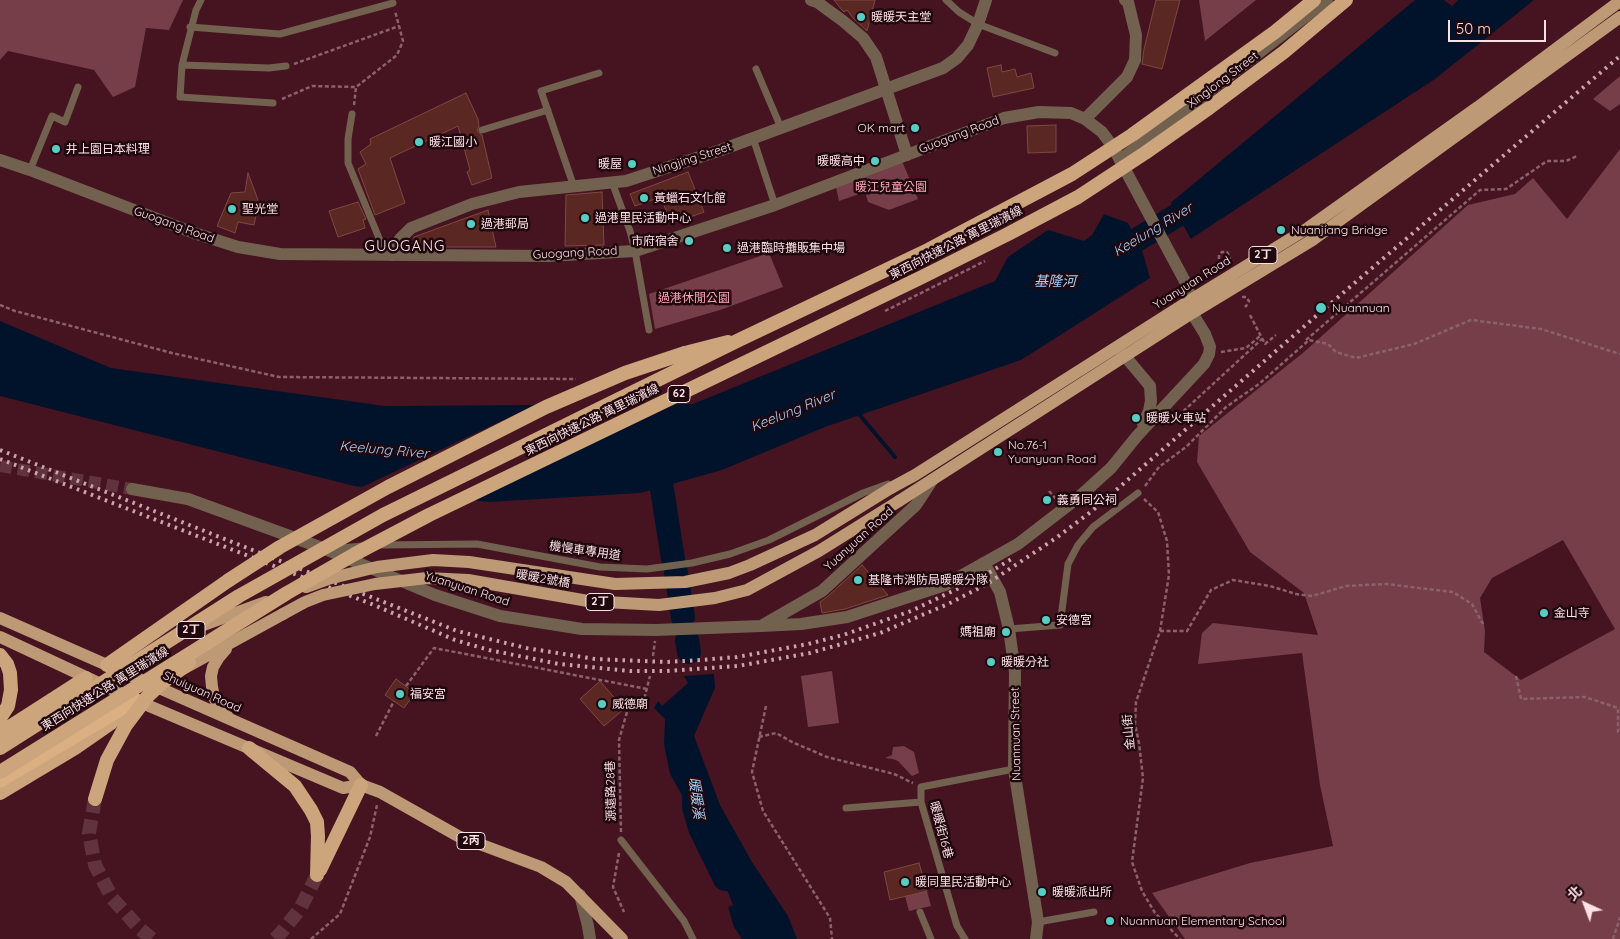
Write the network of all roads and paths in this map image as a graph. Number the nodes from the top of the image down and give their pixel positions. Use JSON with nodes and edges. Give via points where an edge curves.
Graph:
{"nodes":[{"id":1,"x":201,"y":0,"type":"edge"},
{"id":2,"x":811,"y":0,"type":"edge"},
{"id":3,"x":946,"y":0,"type":"edge"},
{"id":4,"x":986,"y":0,"type":"edge"},
{"id":5,"x":1125,"y":0,"type":"edge"},
{"id":6,"x":1314,"y":0,"type":"edge"},
{"id":7,"x":1327,"y":0,"type":"edge"},
{"id":8,"x":1346,"y":0,"type":"edge"},
{"id":9,"x":1620,"y":1,"type":"edge"},
{"id":10,"x":393,"y":3,"type":"joint"},
{"id":11,"x":1620,"y":17,"type":"edge"},
{"id":12,"x":978,"y":24,"type":"junction"},
{"id":13,"x":399,"y":26,"type":"junction"},
{"id":14,"x":190,"y":27,"type":"junction"},
{"id":15,"x":1055,"y":52,"type":"dead end"},
{"id":16,"x":182,"y":64,"type":"junction"},
{"id":17,"x":286,"y":66,"type":"joint"},
{"id":18,"x":756,"y":70,"type":"dead end"},
{"id":19,"x":599,"y":73,"type":"dead end"},
{"id":20,"x":78,"y":87,"type":"dead end"},
{"id":21,"x":356,"y":87,"type":"junction"},
{"id":22,"x":886,"y":88,"type":"junction"},
{"id":23,"x":274,"y":102,"type":"joint"},
{"id":24,"x":548,"y":110,"type":"junction"},
{"id":25,"x":352,"y":114,"type":"joint"},
{"id":26,"x":1084,"y":119,"type":"junction"},
{"id":27,"x":781,"y":128,"type":"junction"},
{"id":28,"x":482,"y":130,"type":"dead end"},
{"id":29,"x":753,"y":138,"type":"junction"},
{"id":30,"x":907,"y":155,"type":"junction"},
{"id":31,"x":1577,"y":156,"type":"dead end"},
{"id":32,"x":0,"y":160,"type":"edge"},
{"id":33,"x":1120,"y":160,"type":"junction"},
{"id":34,"x":30,"y":170,"type":"junction"},
{"id":35,"x":612,"y":182,"type":"junction"},
{"id":36,"x":574,"y":186,"type":"junction"},
{"id":37,"x":776,"y":205,"type":"junction"},
{"id":38,"x":635,"y":251,"type":"junction"},
{"id":39,"x":389,"y":255,"type":"junction"},
{"id":40,"x":1219,"y":259,"type":"dead end"},
{"id":41,"x":985,"y":262,"type":"dead end"},
{"id":42,"x":1224,"y":264,"type":"dead end"},
{"id":43,"x":0,"y":305,"type":"edge"},
{"id":44,"x":1190,"y":307,"type":"junction"},
{"id":45,"x":884,"y":311,"type":"dead end"},
{"id":46,"x":1250,"y":315,"type":"dead end"},
{"id":47,"x":649,"y":330,"type":"dead end"},
{"id":48,"x":1276,"y":335,"type":"dead end"},
{"id":49,"x":1261,"y":337,"type":"junction"},
{"id":50,"x":741,"y":339,"type":"junction"},
{"id":51,"x":1121,"y":351,"type":"junction"},
{"id":52,"x":1209,"y":354,"type":"junction"},
{"id":53,"x":1293,"y":354,"type":"junction"},
{"id":54,"x":1620,"y":354,"type":"edge"},
{"id":55,"x":585,"y":378,"type":"dead end"},
{"id":56,"x":1173,"y":419,"type":"dead end"},
{"id":57,"x":1137,"y":436,"type":"junction"},
{"id":58,"x":915,"y":475,"type":"junction"},
{"id":59,"x":932,"y":479,"type":"junction"},
{"id":60,"x":891,"y":488,"type":"joint"},
{"id":61,"x":132,"y":489,"type":"tunnel mouth"},
{"id":62,"x":1049,"y":491,"type":"dead end"},
{"id":63,"x":1138,"y":493,"type":"junction"},
{"id":64,"x":898,"y":501,"type":"joint"},
{"id":65,"x":1059,"y":503,"type":"dead end"},
{"id":66,"x":325,"y":549,"type":"junction"},
{"id":67,"x":984,"y":563,"type":"junction"},
{"id":68,"x":281,"y":595,"type":"junction"},
{"id":69,"x":0,"y":618,"type":"edge"},
{"id":70,"x":1483,"y":624,"type":"dead end"},
{"id":71,"x":761,"y":626,"type":"junction"},
{"id":72,"x":1009,"y":629,"type":"junction"},
{"id":73,"x":1160,"y":631,"type":"junction"},
{"id":74,"x":0,"y":637,"type":"edge"},
{"id":75,"x":242,"y":637,"type":"junction"},
{"id":76,"x":0,"y":654,"type":"edge"},
{"id":77,"x":107,"y":665,"type":"junction"},
{"id":78,"x":650,"y":676,"type":"dead end"},
{"id":79,"x":1516,"y":676,"type":"dead end"},
{"id":80,"x":86,"y":678,"type":"junction"},
{"id":81,"x":154,"y":685,"type":"junction"},
{"id":82,"x":406,"y":686,"type":"dead end"},
{"id":83,"x":647,"y":690,"type":"junction"},
{"id":84,"x":135,"y":700,"type":"junction"},
{"id":85,"x":394,"y":701,"type":"dead end"},
{"id":86,"x":766,"y":706,"type":"dead end"},
{"id":87,"x":0,"y":718,"type":"edge"},
{"id":88,"x":236,"y":722,"type":"junction"},
{"id":89,"x":0,"y":733,"type":"edge"},
{"id":90,"x":1620,"y":734,"type":"edge"},
{"id":91,"x":376,"y":736,"type":"dead end"},
{"id":92,"x":759,"y":737,"type":"junction"},
{"id":93,"x":0,"y":748,"type":"edge"},
{"id":94,"x":249,"y":748,"type":"junction"},
{"id":95,"x":1014,"y":769,"type":"junction"},
{"id":96,"x":0,"y":772,"type":"edge"},
{"id":97,"x":0,"y":780,"type":"edge"},
{"id":98,"x":362,"y":785,"type":"junction"},
{"id":99,"x":921,"y":787,"type":"junction"},
{"id":100,"x":0,"y":792,"type":"edge"},
{"id":101,"x":380,"y":792,"type":"junction"},
{"id":102,"x":95,"y":799,"type":"tunnel mouth"},
{"id":103,"x":921,"y":802,"type":"junction"},
{"id":104,"x":846,"y":808,"type":"dead end"},
{"id":105,"x":621,"y":840,"type":"junction"},
{"id":106,"x":580,"y":895,"type":"junction"},
{"id":107,"x":624,"y":912,"type":"dead end"},
{"id":108,"x":920,"y":912,"type":"dead end"},
{"id":109,"x":1094,"y":912,"type":"dead end"},
{"id":110,"x":1620,"y":917,"type":"edge"},
{"id":111,"x":1038,"y":922,"type":"junction"},
{"id":112,"x":311,"y":939,"type":"edge"},
{"id":113,"x":590,"y":939,"type":"edge"},
{"id":114,"x":622,"y":939,"type":"edge"},
{"id":115,"x":694,"y":939,"type":"edge"},
{"id":116,"x":832,"y":939,"type":"edge"},
{"id":117,"x":931,"y":939,"type":"edge"},
{"id":118,"x":965,"y":939,"type":"edge"},
{"id":119,"x":1036,"y":939,"type":"edge"},
{"id":120,"x":1180,"y":939,"type":"edge"},
{"id":121,"x":1613,"y":939,"type":"edge"}],
"edges":[{"from":1,"to":14,"type":"lane"},
{"from":2,"to":22,"type":"street","via":[[844,21],[863,38],[876,57]]},
{"from":3,"to":12,"type":"lane"},
{"from":4,"to":12,"type":"street","name":"Ningjing Street"},
{"from":5,"to":26,"type":"street","via":[[1136,34],[1135,60],[1127,77]]},
{"from":6,"to":50,"type":"highway","name":"東西向快速公路 萬里瑞濱線","number":"62","bridge":true,"via":[[1132,135],[1072,174],[928,250]]},
{"from":7,"to":33,"type":"street","name":"Xinglong Street"},
{"from":8,"to":68,"type":"highway","name":"東西向快速公路 萬里瑞濱線","number":"62","bridge":true,"via":[[1209,108],[1078,196],[920,278],[429,516]]},
{"from":9,"to":44,"type":"main road","name":"Yuanyuan Road","number":"2丁","via":[[1308,228]]},
{"from":10,"to":13,"type":"path"},
{"from":10,"to":14,"type":"lane","via":[[280,34]]},
{"from":11,"to":44,"type":"main road","name":"Yuanyuan Road","number":"2丁","via":[[1314,239]]},
{"from":12,"to":15,"type":"lane"},
{"from":12,"to":22,"type":"street","name":"Ningjing Street","via":[[968,45],[957,58],[942,68]]},
{"from":13,"to":17,"type":"path"},
{"from":13,"to":21,"type":"path","via":[[403,42],[397,55]]},
{"from":14,"to":16,"type":"lane"},
{"from":16,"to":17,"type":"lane"},
{"from":16,"to":23,"type":"lane","via":[[180,97]]},
{"from":18,"to":27,"type":"lane"},
{"from":19,"to":24,"type":"lane","via":[[541,91]]},
{"from":20,"to":34,"type":"lane","via":[[65,122],[52,116]]},
{"from":21,"to":23,"type":"path","via":[[312,86]]},
{"from":21,"to":25,"type":"path"},
{"from":22,"to":27,"type":"street","name":"Ningjing Street"},
{"from":22,"to":30,"type":"street"},
{"from":24,"to":28,"type":"lane"},
{"from":24,"to":36,"type":"lane"},
{"from":25,"to":39,"type":"lane","via":[[348,163]]},
{"from":26,"to":30,"type":"street","name":"Guogang Road","via":[[1057,111],[1012,116]]},
{"from":26,"to":33,"type":"street","name":"Guogang Road","via":[[1102,132]]},
{"from":27,"to":29,"type":"street","name":"Ningjing Street"},
{"from":29,"to":35,"type":"street","name":"Ningjing Street","via":[[626,181]]},
{"from":29,"to":37,"type":"lane"},
{"from":30,"to":37,"type":"street","name":"Guogang Road"},
{"from":31,"to":53,"type":"path","via":[[1566,161],[1547,161],[1506,190],[1480,190]]},
{"from":32,"to":34,"type":"street","name":"Guogang Road"},
{"from":33,"to":44,"type":"street","via":[[1188,287]]},
{"from":34,"to":39,"type":"street","name":"Guogang Road","via":[[238,247],[280,254]]},
{"from":35,"to":36,"type":"street","name":"Ningjing Street"},
{"from":35,"to":38,"type":"lane"},
{"from":36,"to":39,"type":"street","name":"Ningjing Street","via":[[519,192],[472,204],[411,228]]},
{"from":37,"to":38,"type":"street","name":"Guogang Road"},
{"from":38,"to":39,"type":"street","name":"Guogang Road","via":[[548,256]]},
{"from":38,"to":47,"type":"lane"},
{"from":40,"to":42,"type":"path","via":[[1219,254],[1227,252],[1230,258]]},
{"from":41,"to":45,"type":"path"},
{"from":43,"to":55,"type":"path","via":[[172,353],[279,378]]},
{"from":44,"to":51,"type":"main road","name":"Yuanyuan Road","number":"2丁"},
{"from":44,"to":52,"type":"street","via":[[1205,334]]},
{"from":46,"to":49,"type":"path"},
{"from":48,"to":49,"type":"path","via":[[1265,344]]},
{"from":49,"to":52,"type":"path","via":[[1246,348]]},
{"from":49,"to":56,"type":"path"},
{"from":50,"to":77,"type":"highway","bridge":true,"via":[[624,372],[546,407],[388,487],[280,547]]},
{"from":50,"to":93,"type":"highway","name":"東西向快速公路 萬里瑞濱線","number":"62","bridge":true,"via":[[383,515],[239,596]]},
{"from":51,"to":57,"type":"street","via":[[1150,386],[1149,411]]},
{"from":51,"to":58,"type":"main road","name":"Yuanyuan Road","number":"2丁"},
{"from":51,"to":59,"type":"main road","name":"Yuanyuan Road","number":"2丁"},
{"from":52,"to":57,"type":"street","via":[[1204,364]]},
{"from":53,"to":54,"type":"path","via":[[1309,340],[1328,344],[1336,352],[1356,358],[1414,344],[1471,320],[1541,329]]},
{"from":53,"to":63,"type":"path","via":[[1226,407],[1186,447],[1159,467]]},
{"from":57,"to":67,"type":"street","via":[[1111,468],[1080,497],[1018,544]]},
{"from":58,"to":60,"type":"main road","name":"Yuanyuan Road","number":"2丁"},
{"from":58,"to":66,"type":"lane","name":"機慢車專用道","via":[[863,493],[769,540],[692,563],[665,567],[600,567],[477,544],[392,544]]},
{"from":59,"to":64,"type":"main road","name":"Yuanyuan Road","number":"2丁"},
{"from":59,"to":71,"type":"street","name":"Yuanyuan Road","via":[[916,505],[822,591]]},
{"from":60,"to":68,"type":"main road","name":"暖暖2號橋","number":"2丁","bridge":true,"via":[[815,535],[750,565],[685,582],[615,584],[469,562],[434,560],[377,567]]},
{"from":61,"to":66,"type":"street","name":"Yuanyuan Road","via":[[188,499]]},
{"from":62,"to":65,"type":"path"},
{"from":63,"to":72,"type":"lane","via":[[1093,527],[1078,545],[1068,564],[1060,625]]},
{"from":63,"to":73,"type":"path","name":"金山街","via":[[1158,512],[1167,541],[1168,575]]},
{"from":64,"to":75,"type":"main road","name":"暖暖2號橋","number":"2丁","bridge":true,"via":[[819,551],[755,586],[715,598],[659,605],[588,601],[468,580],[427,578],[374,584],[323,595]]},
{"from":66,"to":71,"type":"street","name":"Yuanyuan Road","via":[[435,594],[500,616],[582,629]]},
{"from":67,"to":71,"type":"street","via":[[945,585],[847,617]]},
{"from":67,"to":72,"type":"street","name":"Nuannuan Street","via":[[1000,592]]},
{"from":68,"to":77,"type":"main road","number":"2丁"},
{"from":68,"to":96,"type":"highway","name":"東西向快速公路 萬里瑞濱線","number":"62","bridge":true},
{"from":68,"to":102,"type":"highway","bridge":true,"via":[[147,698],[116,742]]},
{"from":69,"to":77,"type":"main road","name":"Shuiyuan Road"},
{"from":70,"to":73,"type":"path","via":[[1472,604],[1453,592],[1386,584],[1346,586],[1312,596],[1233,580],[1211,590],[1187,631]]},
{"from":72,"to":95,"type":"street","name":"Nuannuan Street","via":[[1015,672]]},
{"from":73,"to":120,"type":"path","name":"金山街","via":[[1136,702],[1135,724],[1143,778],[1132,862],[1142,891],[1155,913]]},
{"from":74,"to":80,"type":"main road","name":"Shuiyuan Road"},
{"from":75,"to":81,"type":"main road","number":"2丁"},
{"from":75,"to":88,"type":"main road","via":[[219,657],[211,676],[219,708]]},
{"from":76,"to":87,"type":"highway","via":[[7,664],[12,690],[8,706]]},
{"from":77,"to":80,"type":"main road"},
{"from":77,"to":81,"type":"main road","name":"Shuiyuan Road"},
{"from":78,"to":83,"type":"path","name":"源遠路28巷"},
{"from":79,"to":90,"type":"path","via":[[1521,699],[1585,697],[1618,708]]},
{"from":80,"to":84,"type":"main road","name":"Shuiyuan Road"},
{"from":80,"to":89,"type":"highway"},
{"from":81,"to":84,"type":"main road","number":"2丁"},
{"from":81,"to":88,"type":"main road","name":"Shuiyuan Road","number":"2丙"},
{"from":82,"to":83,"type":"path","via":[[434,648]]},
{"from":83,"to":105,"type":"path","name":"源遠路28巷","via":[[645,696],[627,712],[619,740]]},
{"from":84,"to":94,"type":"main road","name":"Shuiyuan Road","number":"2丙"},
{"from":84,"to":97,"type":"highway"},
{"from":84,"to":100,"type":"highway","via":[[111,723],[75,748]]},
{"from":85,"to":91,"type":"path"},
{"from":86,"to":92,"type":"path"},
{"from":88,"to":98,"type":"main road","name":"Shuiyuan Road","number":"2丙","via":[[350,772]]},
{"from":92,"to":99,"type":"path","via":[[776,733],[828,756],[894,774]]},
{"from":92,"to":116,"type":"path","via":[[752,772],[763,811],[830,918]]},
{"from":94,"to":98,"type":"main road","name":"Shuiyuan Road","number":"2丙","via":[[343,788]]},
{"from":94,"to":98,"type":"highway","via":[[295,786],[311,810],[317,822],[317,875]]},
{"from":95,"to":99,"type":"lane","name":"暖暖街16巷"},
{"from":95,"to":111,"type":"street","name":"Nuannuan Street"},
{"from":98,"to":101,"type":"main road","name":"Shuiyuan Road","number":"2丙"},
{"from":99,"to":103,"type":"lane","name":"暖暖街16巷"},
{"from":101,"to":106,"type":"main road","name":"Shuiyuan Road","number":"2丙","via":[[458,836],[540,868],[566,882]]},
{"from":101,"to":112,"type":"path","via":[[370,836],[340,914]]},
{"from":103,"to":104,"type":"lane"},
{"from":103,"to":118,"type":"lane","name":"暖暖街16巷","via":[[956,926]]},
{"from":105,"to":107,"type":"path","name":"源遠路28巷","via":[[613,887]]},
{"from":105,"to":115,"type":"lane","via":[[684,921]]},
{"from":106,"to":113,"type":"street"},
{"from":106,"to":114,"type":"main road","number":"2丙"},
{"from":108,"to":117,"type":"lane"},
{"from":109,"to":111,"type":"lane"},
{"from":110,"to":121,"type":"path"},
{"from":111,"to":119,"type":"street","name":"Nuannuan Street"}]}
